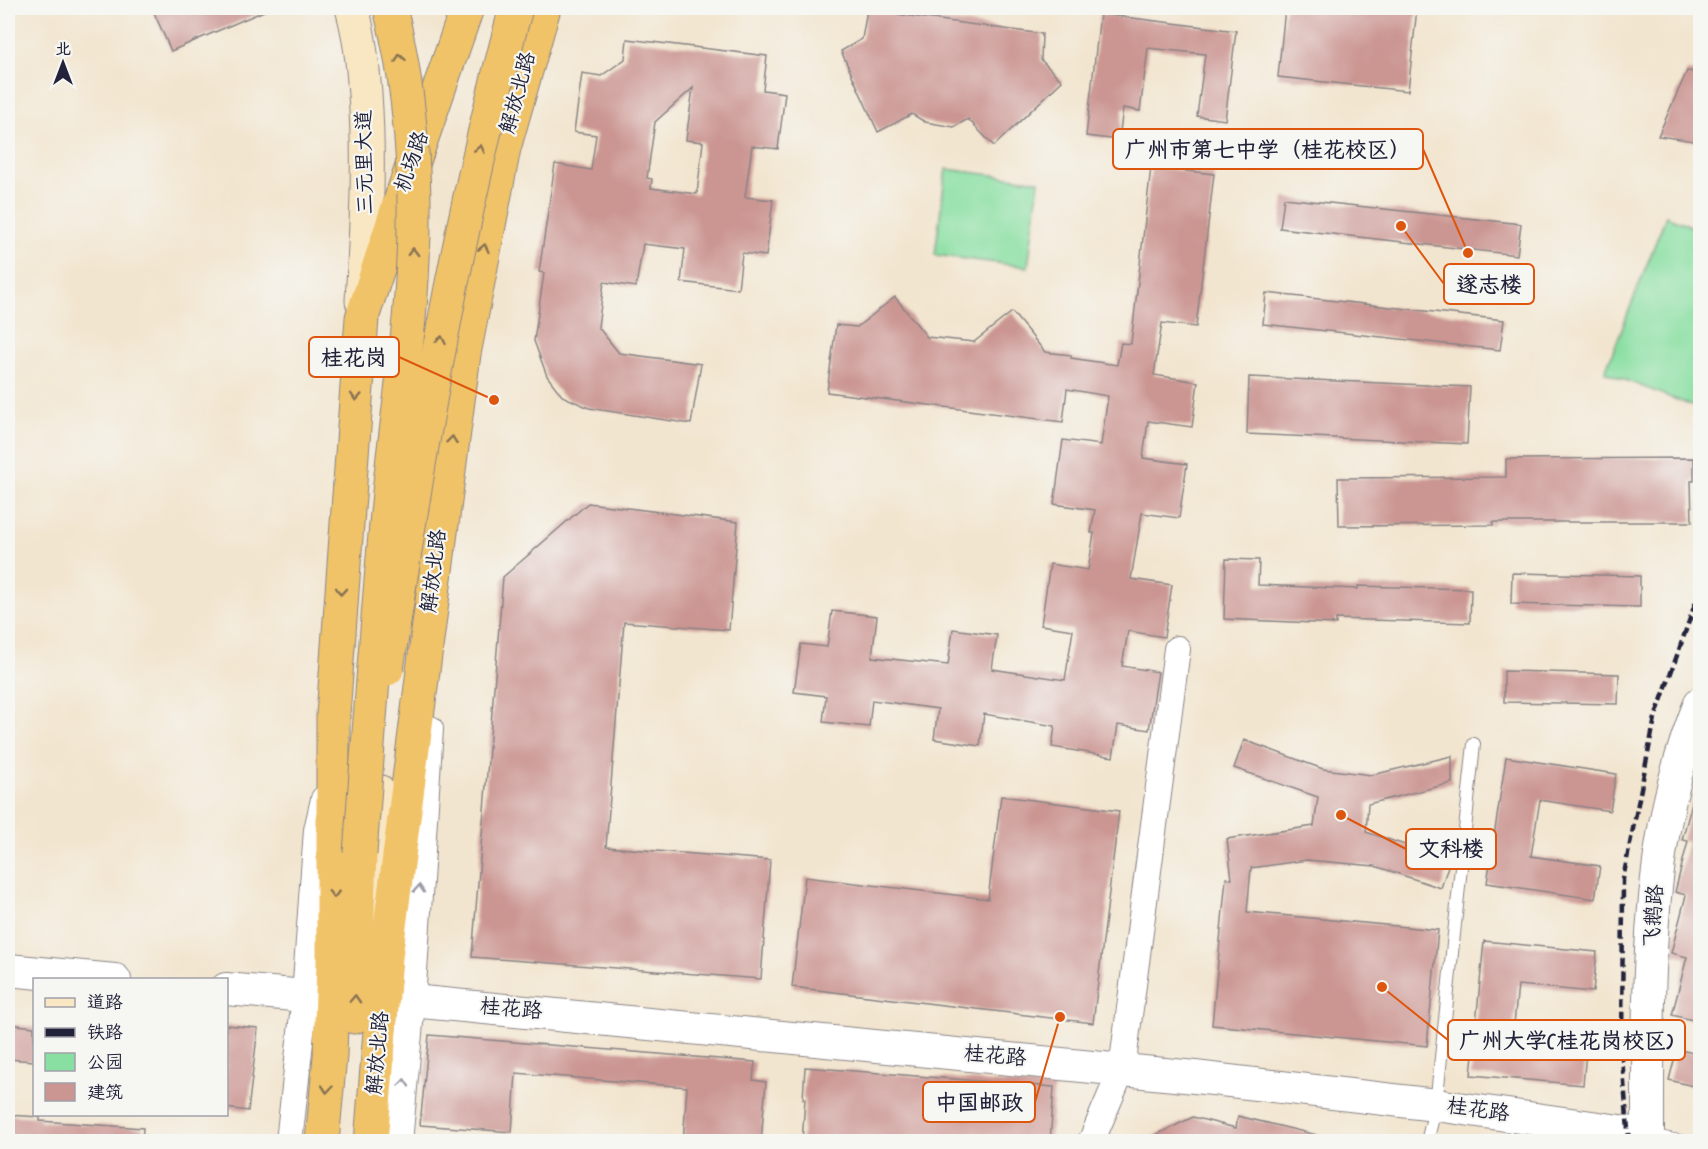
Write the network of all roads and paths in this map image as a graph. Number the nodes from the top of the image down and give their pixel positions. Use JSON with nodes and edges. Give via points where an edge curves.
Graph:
{"nodes":[{"id":1,"x":352,"y":8,"type":"edge"},
{"id":2,"x":390,"y":8,"type":"edge"},
{"id":3,"x":467,"y":8,"type":"edge"},
{"id":4,"x":516,"y":8,"type":"edge"},
{"id":5,"x":543,"y":8,"type":"edge"},
{"id":6,"x":471,"y":313,"type":"junction"},
{"id":7,"x":362,"y":318,"type":"junction"},
{"id":8,"x":446,"y":491,"type":"junction"},
{"id":9,"x":402,"y":504,"type":"dead end"},
{"id":10,"x":1177,"y":649,"type":"dead end"},
{"id":11,"x":1701,"y":703,"type":"edge"},
{"id":12,"x":1474,"y":744,"type":"dead end"},
{"id":13,"x":332,"y":773,"type":"junction"},
{"id":14,"x":360,"y":854,"type":"junction"},
{"id":15,"x":386,"y":957,"type":"junction"},
{"id":16,"x":8,"y":970,"type":"edge"},
{"id":17,"x":94,"y":978,"type":"edge"},
{"id":18,"x":228,"y":989,"type":"edge"},
{"id":19,"x":305,"y":996,"type":"junction"},
{"id":20,"x":412,"y":1001,"type":"junction"},
{"id":21,"x":1122,"y":1069,"type":"junction"},
{"id":22,"x":1436,"y":1105,"type":"junction"},
{"id":23,"x":1648,"y":1135,"type":"junction"},
{"id":24,"x":289,"y":1142,"type":"edge"},
{"id":25,"x":322,"y":1142,"type":"edge"},
{"id":26,"x":345,"y":1142,"type":"edge"},
{"id":27,"x":371,"y":1142,"type":"edge"},
{"id":28,"x":399,"y":1142,"type":"edge"},
{"id":29,"x":1091,"y":1142,"type":"edge"},
{"id":30,"x":1427,"y":1142,"type":"edge"},
{"id":31,"x":1684,"y":1142,"type":"edge"}],
"edges":[{"from":1,"to":7,"type":"main road","name":"三元里大道","via":[[363,64],[368,154]]},
{"from":14,"to":2,"type":"highway","one_way":true,"bridge":true,"via":[[376,635],[413,258],[410,137]]},
{"from":3,"to":7,"type":"highway","name":"机场路"},
{"from":14,"to":4,"type":"highway","one_way":true,"bridge":true,"via":[[430,400],[480,148]]},
{"from":6,"to":5,"type":"highway","name":"解放北路","one_way":true,"via":[[504,148]]},
{"from":6,"to":7,"type":"highway","via":[[454,294],[431,288],[409,290],[386,300]]},
{"from":8,"to":6,"type":"highway","name":"解放北路","one_way":true},
{"from":7,"to":13,"type":"highway","one_way":true},
{"from":8,"to":15,"type":"highway","name":"解放北路"},
{"from":20,"to":8,"type":"street","one_way":true},
{"from":9,"to":15,"type":"main road","via":[[379,763],[377,828]]},
{"from":10,"to":21,"type":"street"},
{"from":11,"to":23,"type":"street","name":"飞鹅路","via":[[1679,767],[1658,867]]},
{"from":12,"to":22,"type":"lane"},
{"from":13,"to":19,"type":"street","via":[[317,830]]},
{"from":13,"to":25,"type":"highway","one_way":true,"via":[[333,962]]},
{"from":26,"to":14,"type":"highway","one_way":true},
{"from":15,"to":27,"type":"highway","name":"解放北路"},
{"from":16,"to":17,"type":"street"},
{"from":18,"to":19,"type":"street"},
{"from":19,"to":24,"type":"street"},
{"from":20,"to":21,"type":"street","name":"桂花路"},
{"from":28,"to":20,"type":"street","one_way":true},
{"from":21,"to":22,"type":"street","name":"桂花路"},
{"from":21,"to":29,"type":"street"},
{"from":22,"to":23,"type":"street","name":"桂花路"},
{"from":22,"to":30,"type":"lane"},
{"from":23,"to":31,"type":"lane"}]}
